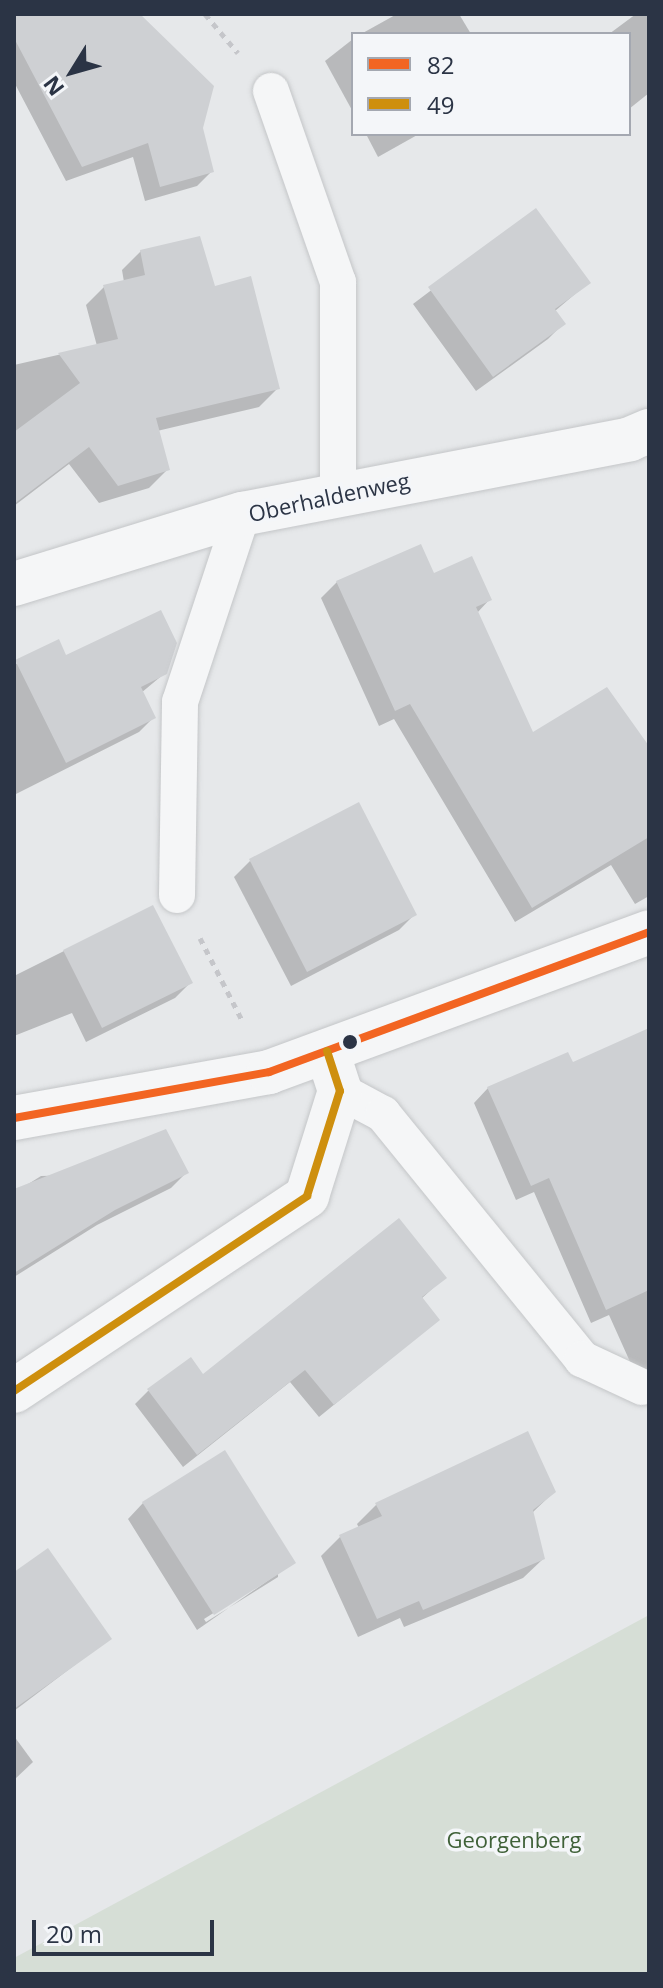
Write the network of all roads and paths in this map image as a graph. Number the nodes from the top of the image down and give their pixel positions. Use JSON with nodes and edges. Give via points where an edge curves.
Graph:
{"nodes":[{"id":1,"x":271,"y":91,"type":"dead end"},
{"id":2,"x":649,"y":431,"type":"edge"},
{"id":3,"x":338,"y":492,"type":"junction"},
{"id":4,"x":242,"y":514,"type":"junction"},
{"id":5,"x":14,"y":584,"type":"edge"},
{"id":6,"x":177,"y":895,"type":"joint"},
{"id":7,"x":649,"y":932,"type":"edge"},
{"id":8,"x":247,"y":1029,"type":"dead end"},
{"id":9,"x":334,"y":1071,"type":"junction"},
{"id":10,"x":14,"y":1118,"type":"edge"},
{"id":11,"x":642,"y":1387,"type":"dead end"},
{"id":12,"x":14,"y":1391,"type":"edge"}],
"edges":[{"from":1,"to":3,"type":"lane","via":[[338,282]]},
{"from":2,"to":3,"type":"street","name":"Oberhaldenweg","via":[[630,439]]},
{"from":3,"to":4,"type":"street","name":"Oberhaldenweg"},
{"from":4,"to":5,"type":"street","name":"Oberhaldenweg"},
{"from":4,"to":6,"type":"lane","via":[[180,702]]},
{"from":6,"to":8,"type":"path"},
{"from":7,"to":9,"type":"street"},
{"from":9,"to":10,"type":"street","via":[[269,1072]]},
{"from":9,"to":11,"type":"lane","via":[[383,1114],[582,1359]]},
{"from":9,"to":12,"type":"street","via":[[307,1196]]}]}
